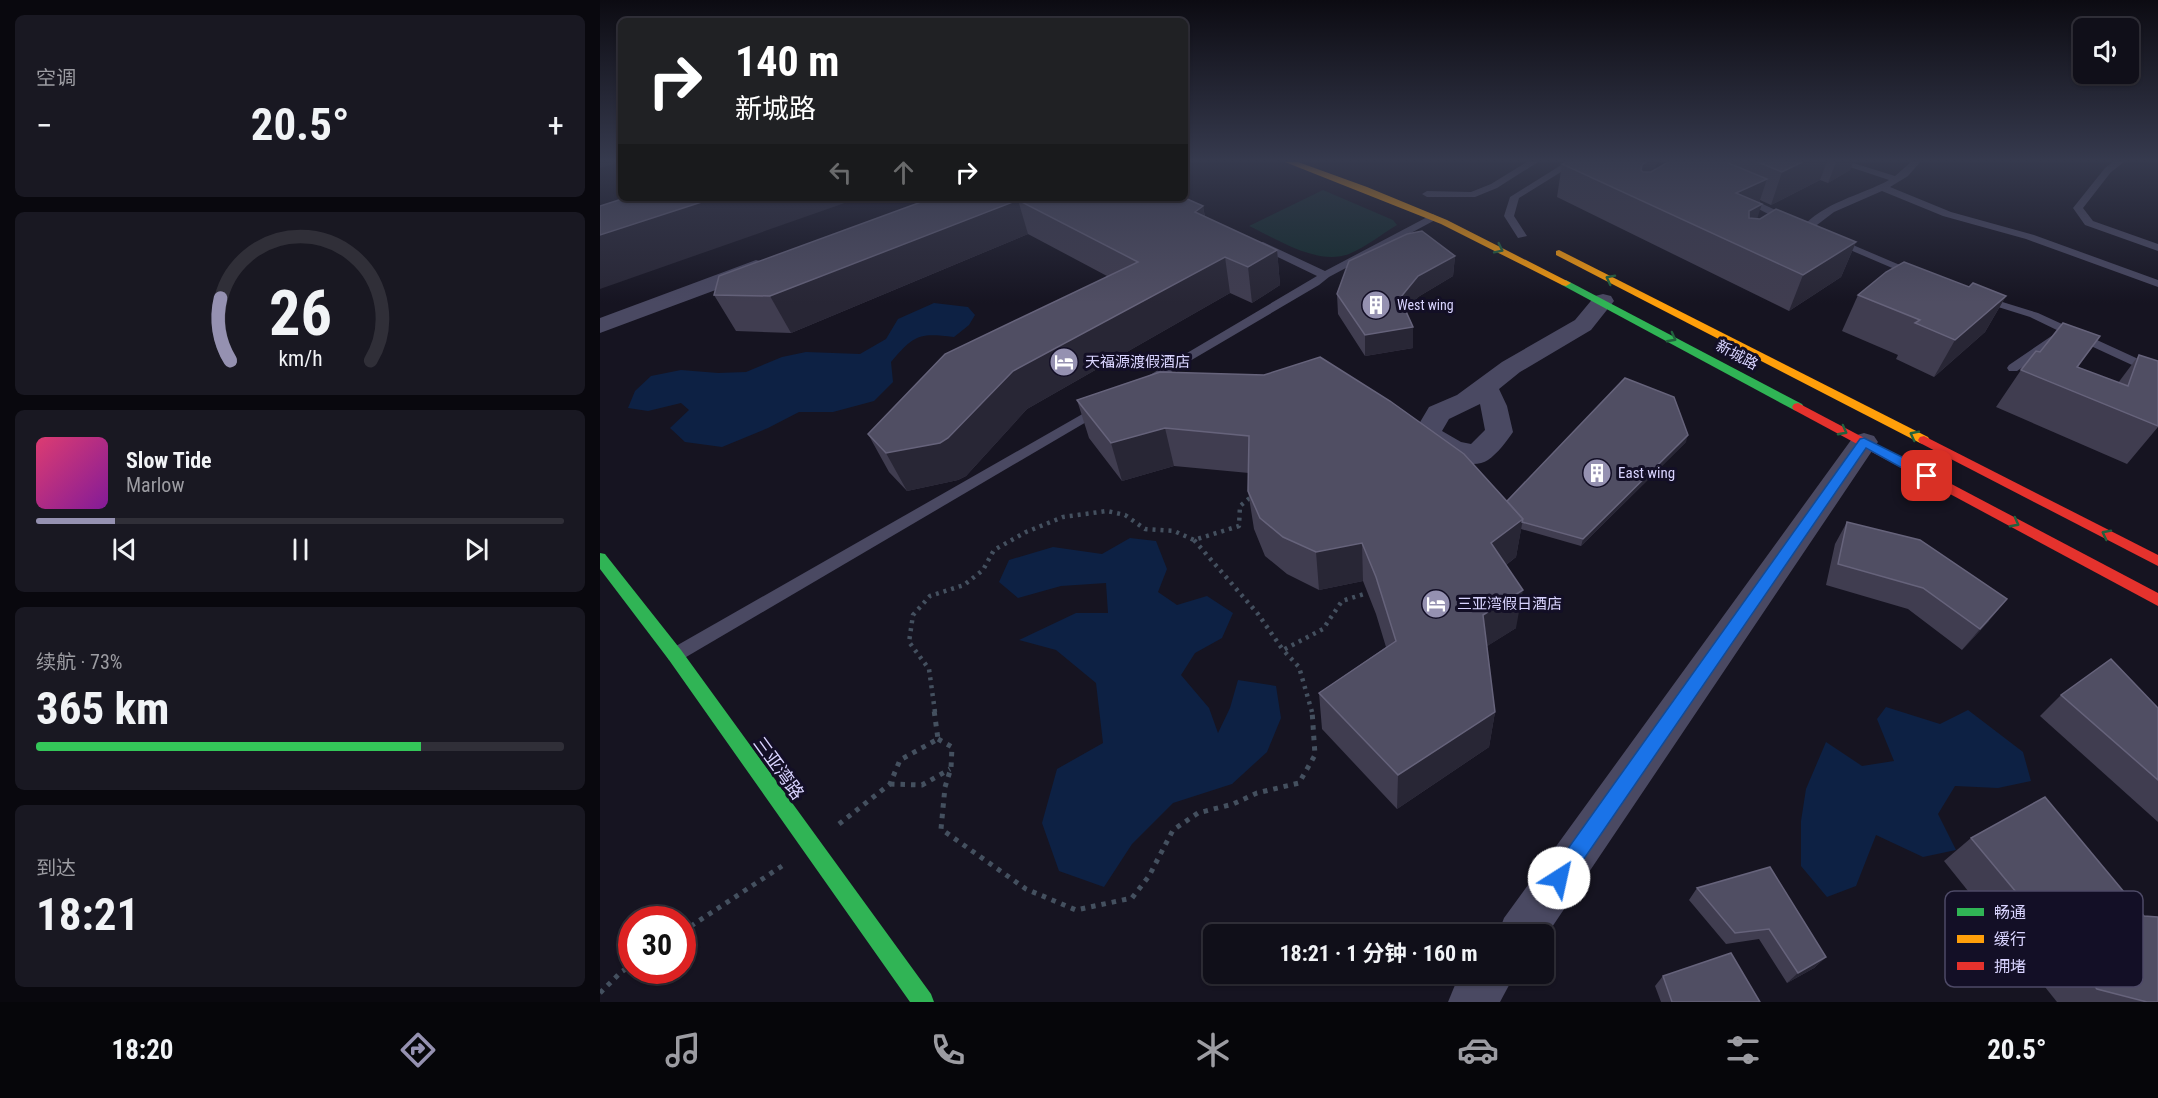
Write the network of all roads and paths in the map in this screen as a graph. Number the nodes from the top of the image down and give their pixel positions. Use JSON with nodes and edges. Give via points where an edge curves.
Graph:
{"nodes":[{"id":1,"x":1411,"y":209,"type":"edge"},
{"id":2,"x":1464,"y":209,"type":"edge"},
{"id":3,"x":1511,"y":209,"type":"edge"},
{"id":4,"x":1758,"y":209,"type":"edge"},
{"id":5,"x":1835,"y":209,"type":"edge"},
{"id":6,"x":1934,"y":209,"type":"edge"},
{"id":7,"x":2079,"y":209,"type":"edge"},
{"id":8,"x":1467,"y":210,"type":"dead end"},
{"id":9,"x":1433,"y":218,"type":"junction"},
{"id":10,"x":1495,"y":223,"type":"dead end"},
{"id":11,"x":1806,"y":229,"type":"junction"},
{"id":12,"x":1527,"y":238,"type":"joint"},
{"id":13,"x":1252,"y":241,"type":"edge"},
{"id":14,"x":2158,"y":248,"type":"edge"},
{"id":15,"x":1550,"y":249,"type":"dead end"},
{"id":16,"x":774,"y":261,"type":"edge"},
{"id":17,"x":1325,"y":275,"type":"junction"},
{"id":18,"x":1913,"y":277,"type":"edge"},
{"id":19,"x":2158,"y":284,"type":"edge"},
{"id":20,"x":1972,"y":296,"type":"edge"},
{"id":21,"x":1603,"y":302,"type":"junction"},
{"id":22,"x":600,"y":326,"type":"edge"},
{"id":23,"x":2068,"y":331,"type":"junction"},
{"id":24,"x":2013,"y":368,"type":"dead end"},
{"id":25,"x":2158,"y":373,"type":"edge"},
{"id":26,"x":1485,"y":387,"type":"dead end"},
{"id":27,"x":1129,"y":391,"type":"edge"},
{"id":28,"x":1108,"y":403,"type":"edge"},
{"id":29,"x":1864,"y":442,"type":"junction"},
{"id":30,"x":1253,"y":495,"type":"edge"},
{"id":31,"x":1194,"y":540,"type":"junction"},
{"id":32,"x":600,"y":558,"type":"edge"},
{"id":33,"x":2158,"y":561,"type":"edge"},
{"id":34,"x":1367,"y":593,"type":"edge"},
{"id":35,"x":2158,"y":600,"type":"edge"},
{"id":36,"x":1283,"y":650,"type":"junction"},
{"id":37,"x":675,"y":654,"type":"junction"},
{"id":38,"x":938,"y":739,"type":"junction"},
{"id":39,"x":951,"y":768,"type":"junction"},
{"id":40,"x":890,"y":784,"type":"junction"},
{"id":41,"x":812,"y":845,"type":"junction"},
{"id":42,"x":696,"y":923,"type":"edge"},
{"id":43,"x":1527,"y":924,"type":"edge"},
{"id":44,"x":618,"y":975,"type":"edge"},
{"id":45,"x":1485,"y":984,"type":"edge"},
{"id":46,"x":600,"y":993,"type":"edge"},
{"id":47,"x":924,"y":1002,"type":"edge"},
{"id":48,"x":1472,"y":1002,"type":"edge"}],
"edges":[{"from":1,"to":9,"type":"main road","name":"新城路"},
{"from":2,"to":8,"type":"main road"},
{"from":3,"to":12,"type":"lane","via":[[1509,216]]},
{"from":4,"to":11,"type":"lane","via":[[1785,224]]},
{"from":5,"to":11,"type":"lane","via":[[1816,217]]},
{"from":6,"to":19,"type":"lane","via":[[2030,237]]},
{"from":7,"to":14,"type":"lane","via":[[2089,223]]},
{"from":9,"to":17,"type":"lane"},
{"from":9,"to":21,"type":"main road","name":"新城路","one_way":true},
{"from":10,"to":12,"type":"main road"},
{"from":11,"to":18,"type":"lane"},
{"from":13,"to":17,"type":"lane"},
{"from":33,"to":15,"type":"main road","name":"新城路","one_way":true},
{"from":16,"to":22,"type":"street"},
{"from":17,"to":27,"type":"lane"},
{"from":20,"to":23,"type":"lane","via":[[2034,315]]},
{"from":21,"to":26,"type":"street","via":[[1583,325]]},
{"from":21,"to":29,"type":"main road","name":"新城路","one_way":true},
{"from":23,"to":24,"type":"lane"},
{"from":23,"to":25,"type":"lane"},
{"from":28,"to":37,"type":"lane"},
{"from":29,"to":35,"type":"main road","name":"新城路","one_way":true},
{"from":29,"to":43,"type":"street"},
{"from":30,"to":31,"type":"path","via":[[1240,506],[1239,526]]},
{"from":31,"to":36,"type":"path","via":[[1258,614]]},
{"from":31,"to":38,"type":"path","via":[[1174,531],[1145,529],[1125,515],[1107,511],[1063,517],[994,550],[983,570],[964,585],[930,596],[914,615],[909,642],[929,669]]},
{"from":32,"to":37,"type":"main road","name":"三亚湾路"},
{"from":34,"to":36,"type":"path","via":[[1342,602],[1323,629]]},
{"from":36,"to":39,"type":"path","via":[[1299,667],[1311,703],[1315,755],[1299,783],[1198,813],[1173,830],[1149,876],[1132,898],[1076,910],[1026,889],[998,871],[941,829]]},
{"from":37,"to":41,"type":"main road","name":"三亚湾路"},
{"from":38,"to":39,"type":"path","via":[[952,747]]},
{"from":38,"to":40,"type":"path","via":[[900,760]]},
{"from":39,"to":40,"type":"path","via":[[923,786]]},
{"from":40,"to":41,"type":"path"},
{"from":41,"to":42,"type":"path"},
{"from":41,"to":47,"type":"main road","name":"三亚湾路"},
{"from":44,"to":46,"type":"path"},
{"from":45,"to":48,"type":"street"}]}
